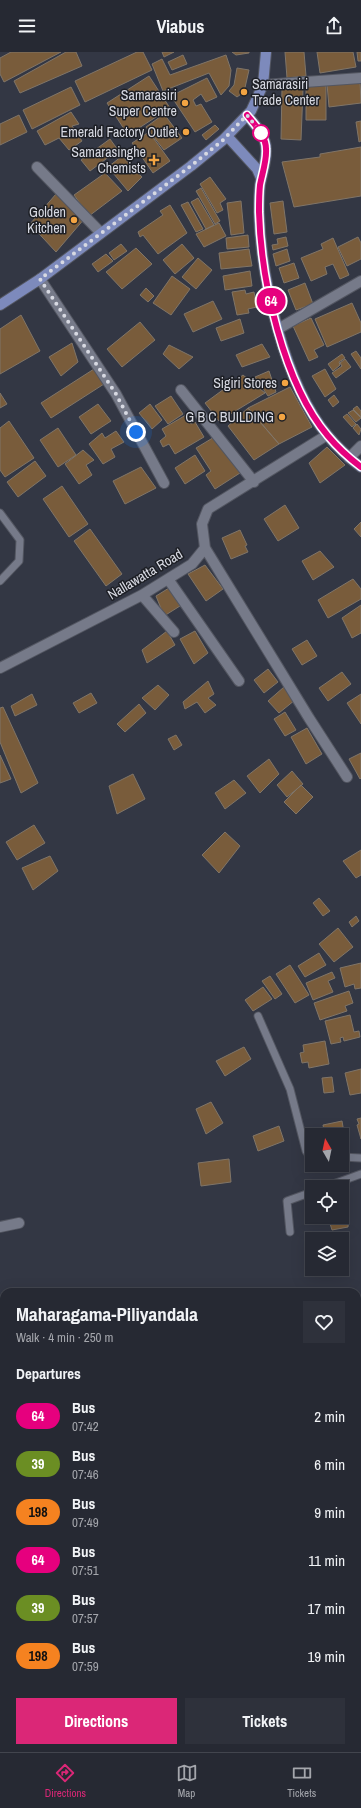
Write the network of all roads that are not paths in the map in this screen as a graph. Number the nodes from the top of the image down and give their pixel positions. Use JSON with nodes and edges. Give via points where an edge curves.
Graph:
{"nodes":[{"id":1,"x":266,"y":52,"type":"edge"},
{"id":2,"x":361,"y":78,"type":"edge"},
{"id":3,"x":263,"y":85,"type":"junction"},
{"id":4,"x":247,"y":115,"type":"junction"},
{"id":5,"x":227,"y":136,"type":"junction"},
{"id":6,"x":37,"y":167,"type":"dead end"},
{"id":7,"x":262,"y":178,"type":"junction"},
{"id":8,"x":101,"y":233,"type":"junction"},
{"id":9,"x":40,"y":279,"type":"junction"},
{"id":10,"x":361,"y":281,"type":"edge"},
{"id":11,"x":0,"y":305,"type":"edge"},
{"id":12,"x":278,"y":329,"type":"junction"},
{"id":13,"x":180,"y":390,"type":"dead end"},
{"id":14,"x":327,"y":435,"type":"junction"},
{"id":15,"x":361,"y":446,"type":"edge"},
{"id":16,"x":349,"y":458,"type":"junction"},
{"id":17,"x":361,"y":467,"type":"edge"},
{"id":18,"x":254,"y":482,"type":"junction"},
{"id":19,"x":164,"y":483,"type":"dead end"},
{"id":20,"x":0,"y":513,"type":"edge"},
{"id":21,"x":205,"y":548,"type":"junction"},
{"id":22,"x":168,"y":579,"type":"junction"},
{"id":23,"x":0,"y":581,"type":"edge"},
{"id":24,"x":142,"y":595,"type":"junction"},
{"id":25,"x":174,"y":632,"type":"dead end"},
{"id":26,"x":0,"y":668,"type":"edge"},
{"id":27,"x":239,"y":680,"type":"dead end"},
{"id":28,"x":347,"y":776,"type":"dead end"},
{"id":29,"x":258,"y":1016,"type":"dead end"},
{"id":30,"x":305,"y":1147,"type":"edge"},
{"id":31,"x":349,"y":1157,"type":"edge"},
{"id":32,"x":361,"y":1158,"type":"edge"},
{"id":33,"x":361,"y":1174,"type":"edge"},
{"id":34,"x":344,"y":1180,"type":"edge"},
{"id":35,"x":305,"y":1194,"type":"edge"},
{"id":36,"x":19,"y":1222,"type":"dead end"},
{"id":37,"x":0,"y":1227,"type":"edge"},
{"id":38,"x":290,"y":1232,"type":"dead end"}],
"edges":[{"from":1,"to":3,"type":"main road"},
{"from":2,"to":3,"type":"street"},
{"from":3,"to":4,"type":"main road"},
{"from":4,"to":5,"type":"main road"},
{"from":4,"to":7,"type":"main road","via":[[260,131],[266,148]]},
{"from":5,"to":7,"type":"main road"},
{"from":5,"to":8,"type":"main road"},
{"from":6,"to":8,"type":"street"},
{"from":7,"to":12,"type":"main road","via":[[260,235],[270,298]]},
{"from":8,"to":9,"type":"main road"},
{"from":9,"to":11,"type":"main road"},
{"from":9,"to":19,"type":"street","via":[[116,394]]},
{"from":10,"to":12,"type":"street"},
{"from":12,"to":14,"type":"main road","via":[[291,371],[302,395]]},
{"from":13,"to":18,"type":"street"},
{"from":14,"to":16,"type":"main road"},
{"from":14,"to":18,"type":"street"},
{"from":15,"to":16,"type":"street"},
{"from":16,"to":17,"type":"main road"},
{"from":18,"to":21,"type":"street","via":[[208,510],[202,524]]},
{"from":20,"to":23,"type":"lane","via":[[20,540],[19,561]]},
{"from":21,"to":22,"type":"street","name":"Nallawatta Road","via":[[192,564]]},
{"from":21,"to":28,"type":"street"},
{"from":22,"to":24,"type":"street","name":"Nallawatta Road"},
{"from":22,"to":27,"type":"street"},
{"from":24,"to":25,"type":"street"},
{"from":24,"to":26,"type":"street","name":"Nallawatta Road"},
{"from":29,"to":30,"type":"lane","via":[[290,1089]]},
{"from":31,"to":32,"type":"lane"},
{"from":33,"to":34,"type":"lane"},
{"from":35,"to":38,"type":"lane","via":[[287,1200]]},
{"from":36,"to":37,"type":"street"}]}
